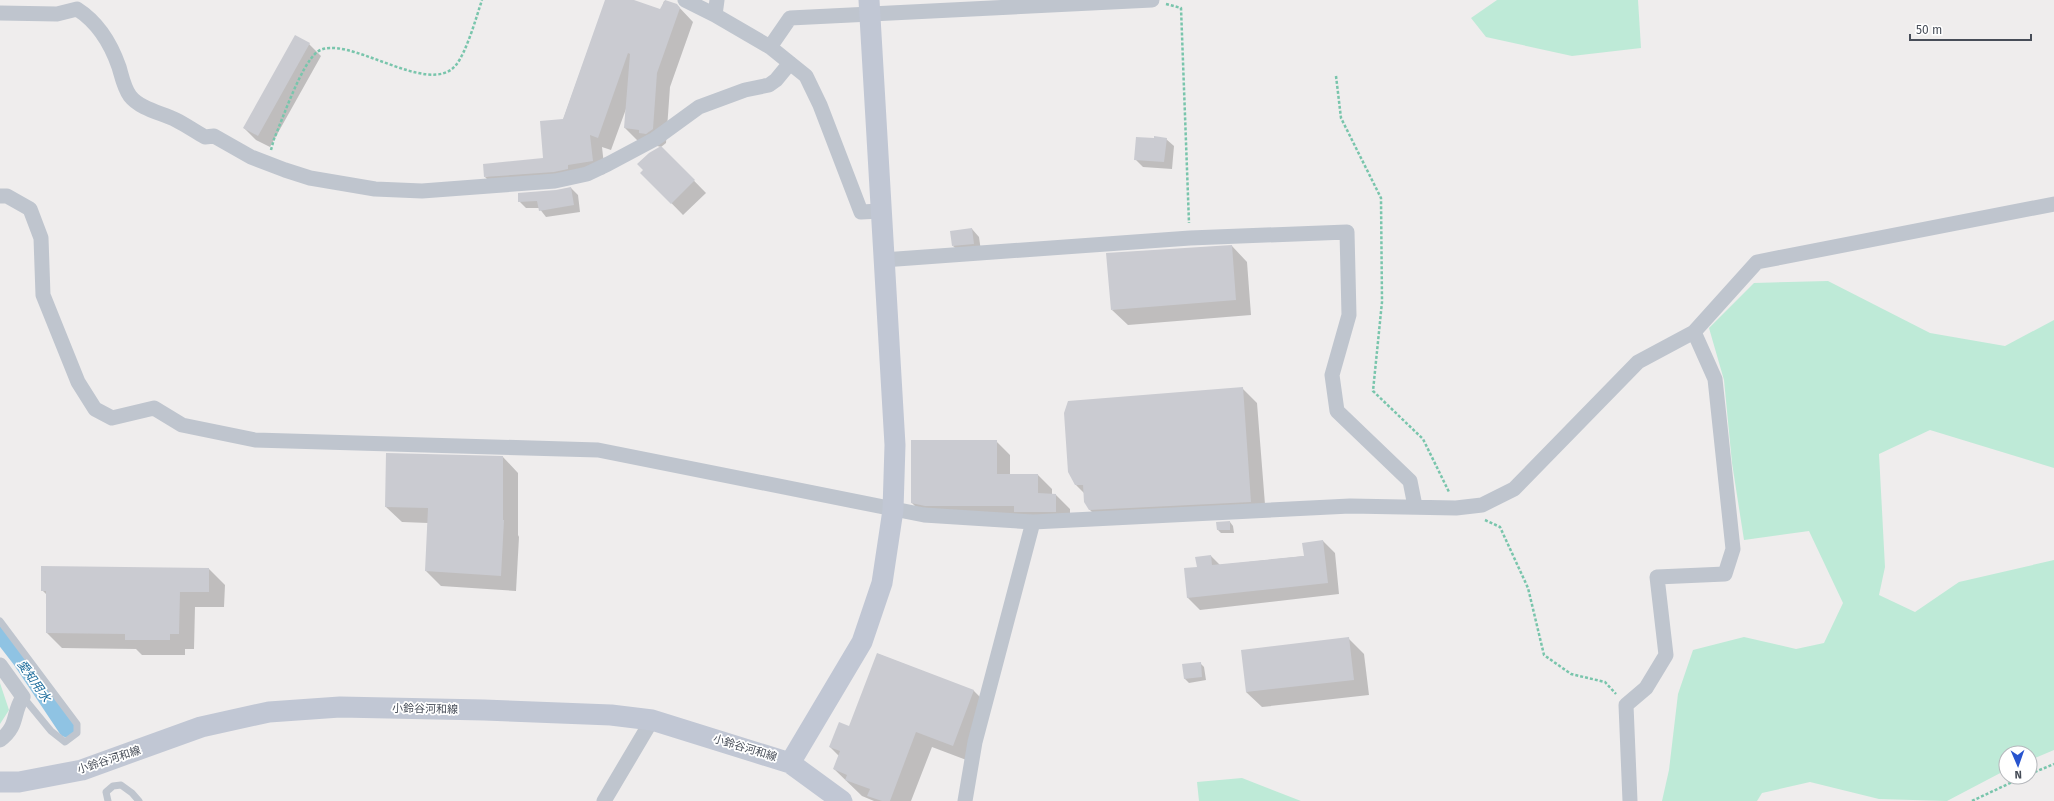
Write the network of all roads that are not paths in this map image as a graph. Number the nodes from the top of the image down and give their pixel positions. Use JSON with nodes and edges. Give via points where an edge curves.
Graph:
{"nodes":[{"id":1,"x":685,"y":0,"type":"edge"},
{"id":2,"x":1152,"y":0,"type":"edge"},
{"id":3,"x":78,"y":4,"type":"edge"},
{"id":4,"x":716,"y":7,"type":"edge"},
{"id":5,"x":870,"y":8,"type":"edge"},
{"id":6,"x":0,"y":13,"type":"edge"},
{"id":7,"x":770,"y":47,"type":"junction"},
{"id":8,"x":790,"y":63,"type":"junction"},
{"id":9,"x":0,"y":196,"type":"edge"},
{"id":10,"x":2054,"y":204,"type":"edge"},
{"id":11,"x":880,"y":211,"type":"junction"},
{"id":12,"x":883,"y":260,"type":"junction"},
{"id":13,"x":1694,"y":332,"type":"junction"},
{"id":14,"x":1415,"y":506,"type":"junction"},
{"id":15,"x":893,"y":510,"type":"junction"},
{"id":16,"x":1033,"y":522,"type":"junction"},
{"id":17,"x":0,"y":621,"type":"edge"},
{"id":18,"x":0,"y":665,"type":"edge"},
{"id":19,"x":23,"y":697,"type":"junction"},
{"id":20,"x":652,"y":720,"type":"junction"},
{"id":21,"x":0,"y":740,"type":"edge"},
{"id":22,"x":790,"y":763,"type":"junction"},
{"id":23,"x":0,"y":782,"type":"edge"},
{"id":24,"x":108,"y":801,"type":"edge"},
{"id":25,"x":139,"y":801,"type":"edge"},
{"id":26,"x":604,"y":801,"type":"edge"},
{"id":27,"x":842,"y":801,"type":"edge"},
{"id":28,"x":965,"y":801,"type":"edge"},
{"id":29,"x":1630,"y":801,"type":"edge"}],
"edges":[{"from":1,"to":4,"type":"street"},
{"from":2,"to":5,"type":"street"},
{"from":3,"to":6,"type":"street","via":[[57,14]]},
{"from":3,"to":8,"type":"street","via":[[106,37],[131,97],[142,105],[176,120],[205,137],[214,136],[268,164],[310,178],[395,191],[484,187],[575,178],[643,146],[699,107],[745,90],[769,86]]},
{"from":4,"to":7,"type":"street"},
{"from":5,"to":7,"type":"street","via":[[790,18]]},
{"from":5,"to":11,"type":"main road"},
{"from":7,"to":8,"type":"street"},
{"from":8,"to":11,"type":"street","via":[[806,76],[820,105],[861,212]]},
{"from":9,"to":15,"type":"street","via":[[7,196],[30,210],[42,238],[43,295],[78,382],[95,409],[112,418],[154,408],[182,425],[255,440],[598,450]]},
{"from":10,"to":13,"type":"street","via":[[1757,262]]},
{"from":11,"to":12,"type":"main road"},
{"from":12,"to":14,"type":"street","via":[[1190,238],[1347,232],[1348,315],[1332,375],[1337,411],[1410,481]]},
{"from":12,"to":15,"type":"main road","via":[[895,445]]},
{"from":13,"to":14,"type":"street","via":[[1638,362],[1514,489],[1482,505],[1456,508]]},
{"from":13,"to":29,"type":"street","via":[[1715,379],[1732,549],[1726,574],[1657,577],[1666,655],[1646,688],[1626,705]]},
{"from":14,"to":16,"type":"street","via":[[1350,506]]},
{"from":15,"to":16,"type":"street","via":[[924,515]]},
{"from":15,"to":22,"type":"main road","via":[[882,583],[862,642]]},
{"from":16,"to":28,"type":"street","via":[[975,742]]},
{"from":17,"to":19,"type":"lane","via":[[77,724],[77,733],[65,742],[50,731]]},
{"from":18,"to":19,"type":"street"},
{"from":19,"to":21,"type":"street","via":[[18,705],[12,729]]},
{"from":20,"to":22,"type":"main road","name":"小鈴谷河和線"},
{"from":20,"to":23,"type":"main road","name":"小鈴谷河和線","via":[[611,715],[484,710],[340,707],[297,709],[269,712],[201,727],[82,770],[19,782]]},
{"from":20,"to":26,"type":"street"},
{"from":22,"to":27,"type":"main road","name":"小鈴谷河和線"},
{"from":24,"to":25,"type":"lane","via":[[106,792],[113,786],[121,785]]}]}
